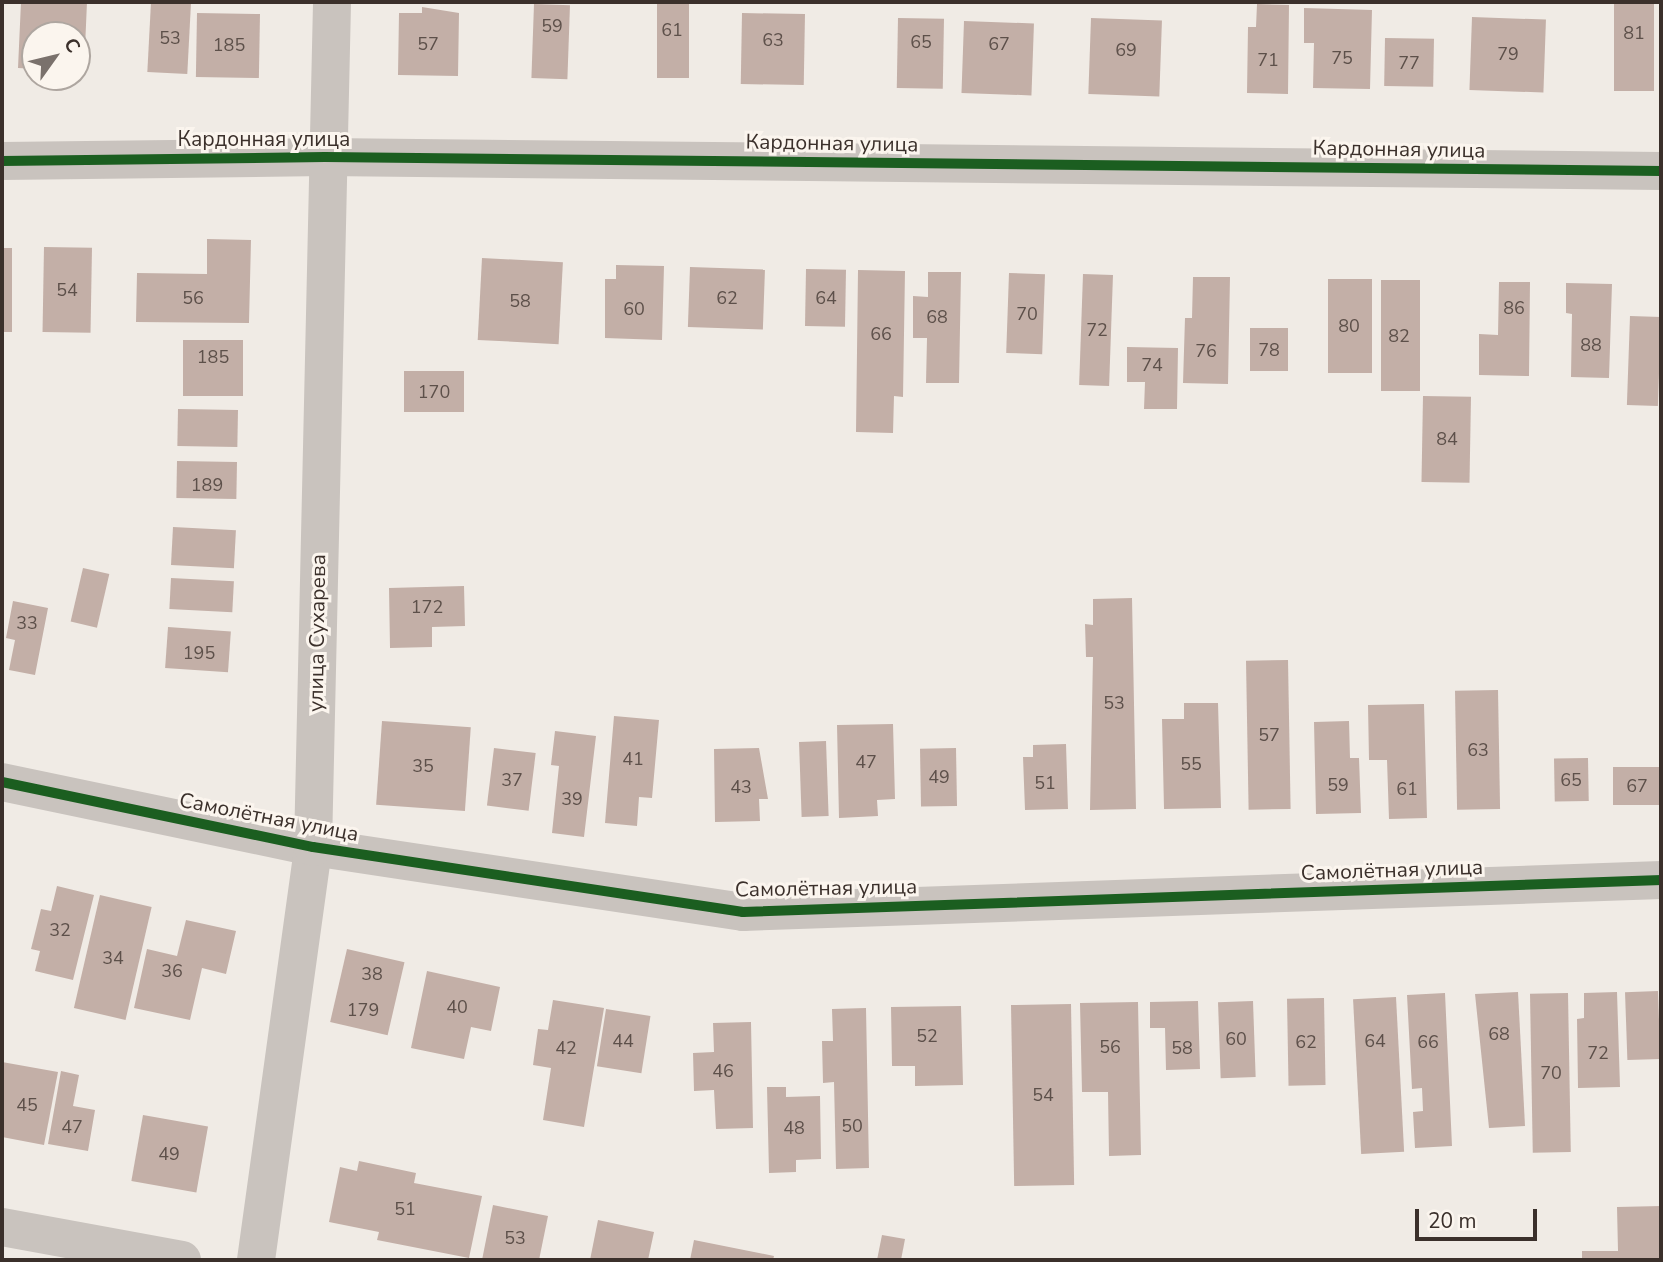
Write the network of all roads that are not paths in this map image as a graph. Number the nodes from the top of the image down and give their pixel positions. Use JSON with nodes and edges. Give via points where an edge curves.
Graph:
{"nodes":[{"id":1,"x":332,"y":2,"type":"edge"},
{"id":2,"x":325,"y":157,"type":"junction"},
{"id":3,"x":2,"y":161,"type":"edge"},
{"id":4,"x":1661,"y":171,"type":"edge"},
{"id":5,"x":2,"y":782,"type":"edge"},
{"id":6,"x":313,"y":847,"type":"junction"},
{"id":7,"x":1661,"y":880,"type":"edge"},
{"id":8,"x":2,"y":1227,"type":"edge"},
{"id":9,"x":182,"y":1260,"type":"edge"},
{"id":10,"x":256,"y":1260,"type":"edge"}],
"edges":[{"from":1,"to":2,"type":"street","name":"улица Сухарева"},
{"from":2,"to":3,"type":"street","name":"Кардонная улица"},
{"from":2,"to":4,"type":"street","name":"Кардонная улица"},
{"from":2,"to":6,"type":"street","name":"улица Сухарева"},
{"from":5,"to":6,"type":"street","name":"Самолётная улица"},
{"from":6,"to":7,"type":"street","name":"Самолётная улица","via":[[743,912]]},
{"from":6,"to":10,"type":"street","name":"улица Сухарева"},
{"from":8,"to":9,"type":"street"}]}
